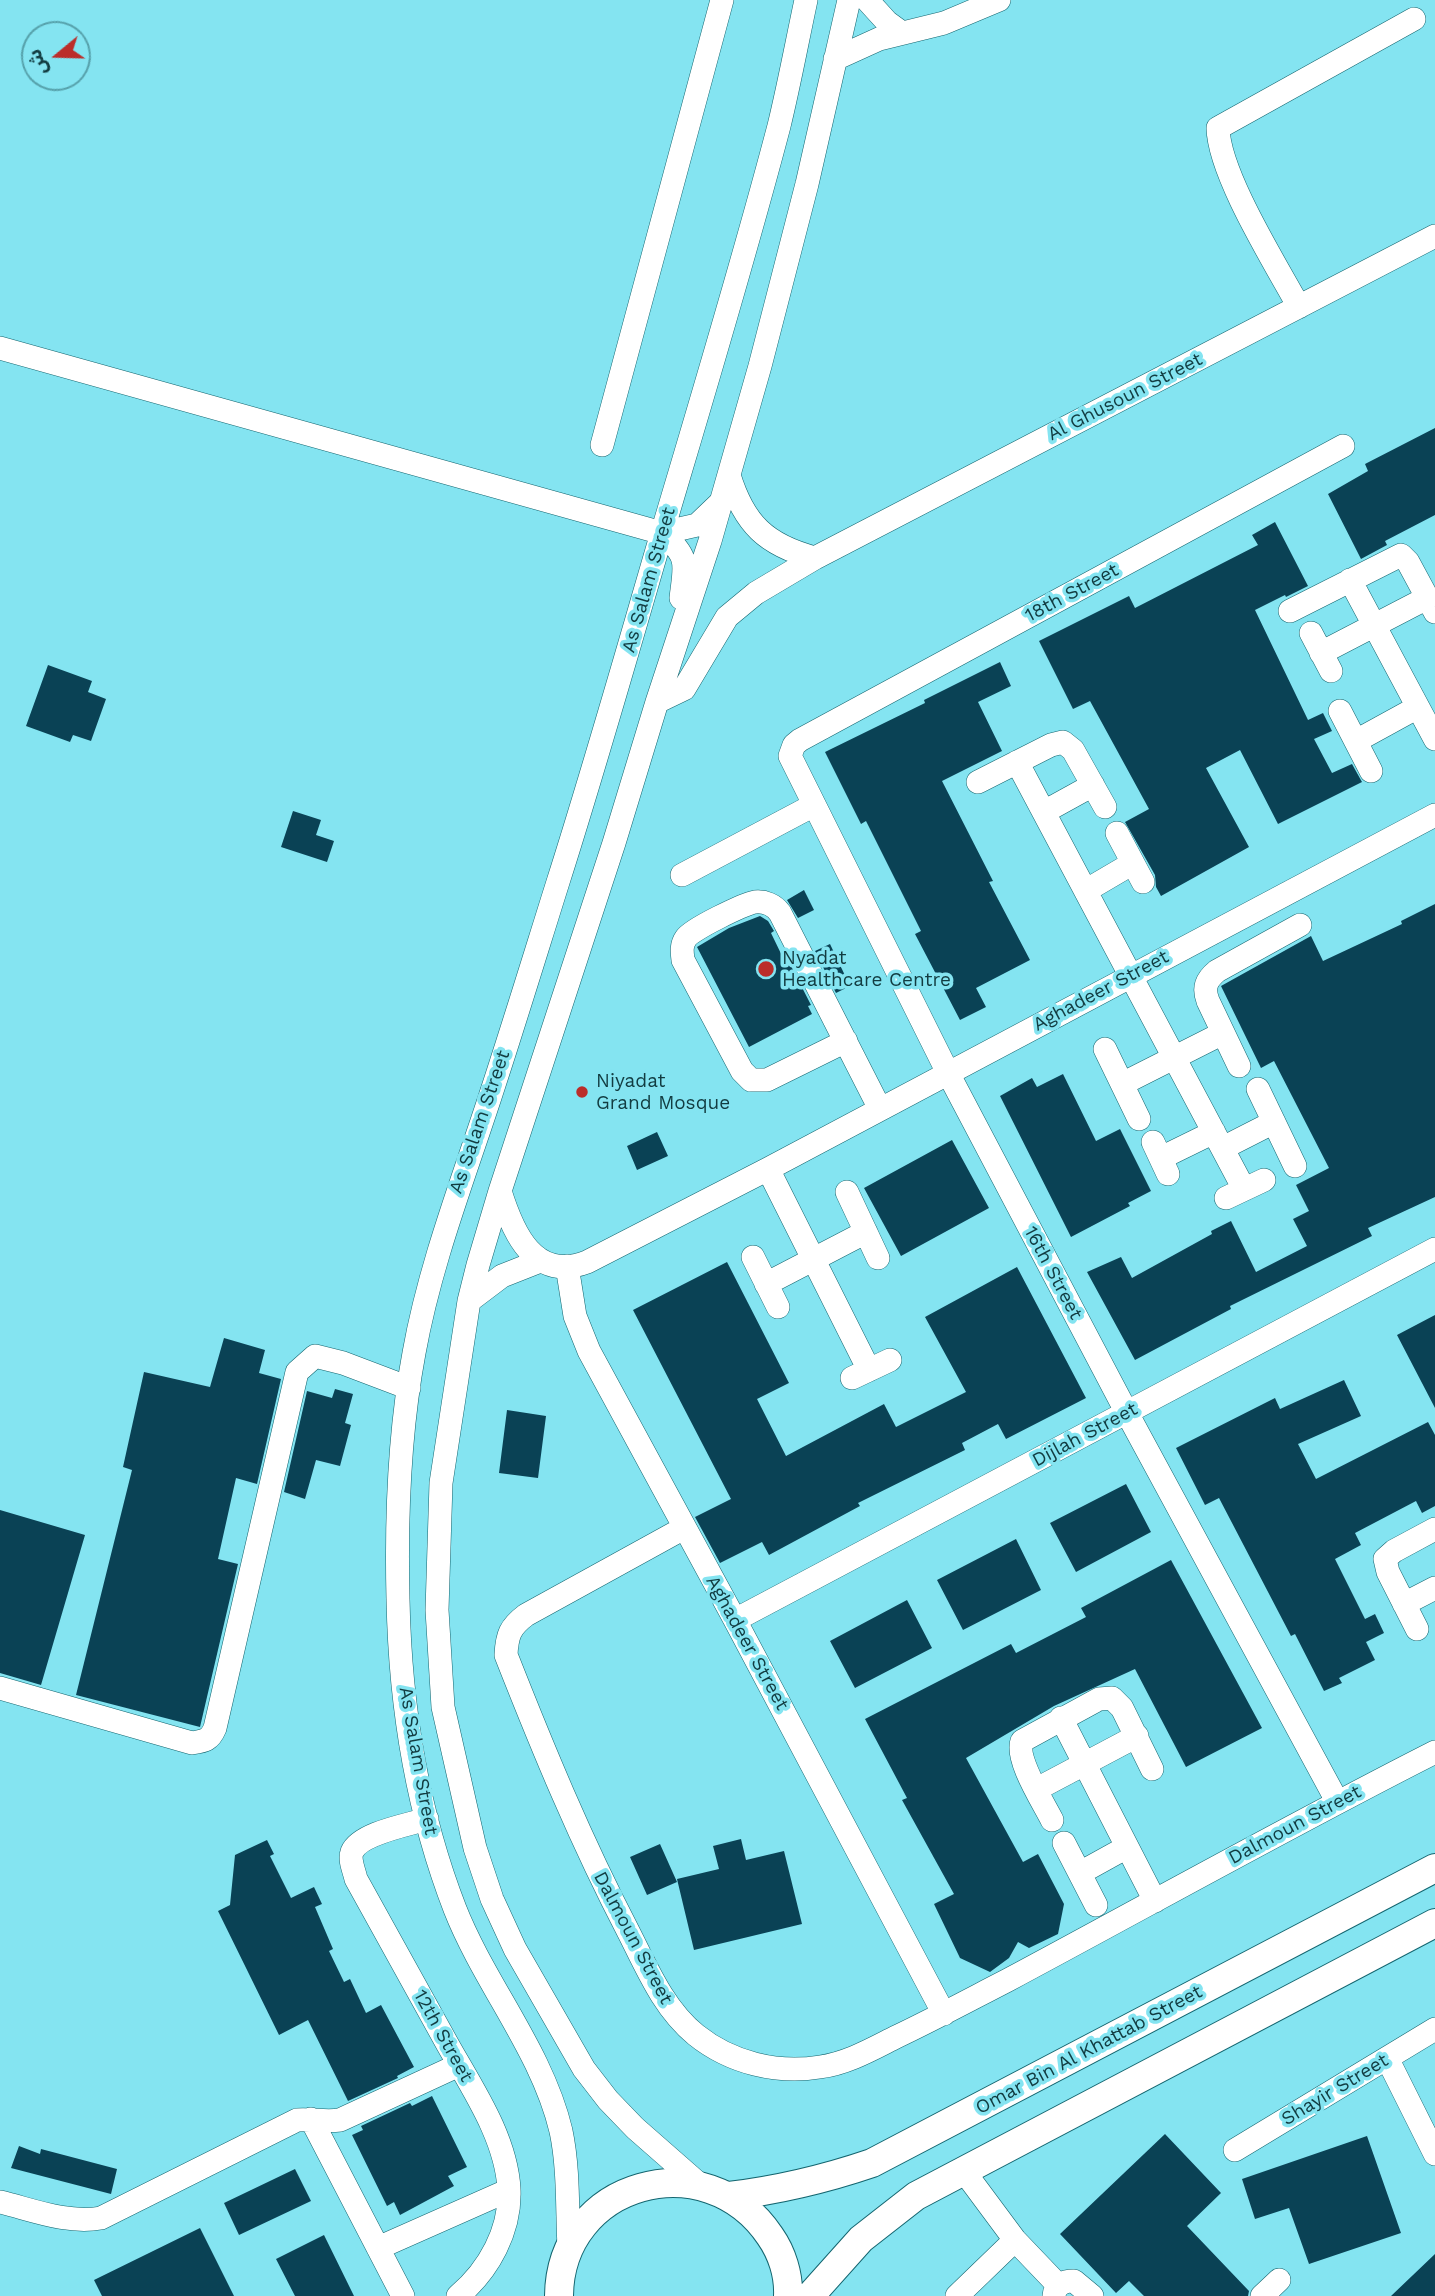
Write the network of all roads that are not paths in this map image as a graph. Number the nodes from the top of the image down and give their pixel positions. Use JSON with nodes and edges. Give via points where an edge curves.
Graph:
{"nodes":[{"id":1,"x":722,"y":0,"type":"edge"},
{"id":2,"x":806,"y":0,"type":"edge"},
{"id":3,"x":849,"y":0,"type":"edge"},
{"id":4,"x":867,"y":0,"type":"edge"},
{"id":5,"x":999,"y":0,"type":"edge"},
{"id":6,"x":1414,"y":19,"type":"dead end"},
{"id":7,"x":902,"y":33,"type":"junction"},
{"id":8,"x":835,"y":59,"type":"junction"},
{"id":9,"x":1435,"y":236,"type":"edge"},
{"id":10,"x":1299,"y":307,"type":"junction"},
{"id":11,"x":0,"y":348,"type":"edge"},
{"id":12,"x":602,"y":445,"type":"dead end"},
{"id":13,"x":1343,"y":446,"type":"dead end"},
{"id":14,"x":729,"y":475,"type":"junction"},
{"id":15,"x":722,"y":501,"type":"junction"},
{"id":16,"x":662,"y":533,"type":"junction"},
{"id":17,"x":815,"y":558,"type":"junction"},
{"id":18,"x":1350,"y":579,"type":"junction"},
{"id":19,"x":1431,"y":605,"type":"edge"},
{"id":20,"x":1290,"y":611,"type":"dead end"},
{"id":21,"x":682,"y":624,"type":"junction"},
{"id":22,"x":1375,"y":625,"type":"junction"},
{"id":23,"x":1321,"y":653,"type":"dead end"},
{"id":24,"x":657,"y":702,"type":"junction"},
{"id":25,"x":1418,"y":707,"type":"junction"},
{"id":26,"x":1340,"y":711,"type":"dead end"},
{"id":27,"x":1435,"y":739,"type":"edge"},
{"id":28,"x":800,"y":740,"type":"joint"},
{"id":29,"x":1356,"y":741,"type":"junction"},
{"id":30,"x":1017,"y":762,"type":"junction"},
{"id":31,"x":1371,"y":771,"type":"dead end"},
{"id":32,"x":978,"y":782,"type":"dead end"},
{"id":33,"x":1093,"y":785,"type":"junction"},
{"id":34,"x":814,"y":806,"type":"junction"},
{"id":35,"x":1105,"y":807,"type":"dead end"},
{"id":36,"x":1044,"y":811,"type":"junction"},
{"id":37,"x":1435,"y":815,"type":"edge"},
{"id":38,"x":1117,"y":833,"type":"dead end"},
{"id":39,"x":682,"y":875,"type":"dead end"},
{"id":40,"x":1087,"y":890,"type":"junction"},
{"id":41,"x":1300,"y":925,"type":"dead end"},
{"id":42,"x":1132,"y":974,"type":"junction"},
{"id":43,"x":1223,"y":1033,"type":"junction"},
{"id":44,"x":846,"y":1041,"type":"junction"},
{"id":45,"x":1105,"y":1049,"type":"dead end"},
{"id":46,"x":1175,"y":1056,"type":"junction"},
{"id":47,"x":1239,"y":1066,"type":"dead end"},
{"id":48,"x":948,"y":1073,"type":"junction"},
{"id":49,"x":1122,"y":1084,"type":"junction"},
{"id":50,"x":1258,"y":1089,"type":"dead end"},
{"id":51,"x":880,"y":1109,"type":"junction"},
{"id":52,"x":1139,"y":1119,"type":"dead end"},
{"id":53,"x":1274,"y":1122,"type":"junction"},
{"id":54,"x":1219,"y":1140,"type":"junction"},
{"id":55,"x":1160,"y":1158,"type":"dead end"},
{"id":56,"x":1295,"y":1166,"type":"dead end"},
{"id":57,"x":768,"y":1169,"type":"junction"},
{"id":58,"x":1245,"y":1189,"type":"dead end"},
{"id":59,"x":500,"y":1191,"type":"junction"},
{"id":60,"x":847,"y":1192,"type":"dead end"},
{"id":61,"x":866,"y":1232,"type":"junction"},
{"id":62,"x":1435,"y":1249,"type":"edge"},
{"id":63,"x":753,"y":1257,"type":"dead end"},
{"id":64,"x":878,"y":1258,"type":"dead end"},
{"id":65,"x":813,"y":1259,"type":"junction"},
{"id":66,"x":540,"y":1261,"type":"junction"},
{"id":67,"x":567,"y":1266,"type":"junction"},
{"id":68,"x":766,"y":1284,"type":"junction"},
{"id":69,"x":469,"y":1301,"type":"junction"},
{"id":70,"x":778,"y":1307,"type":"dead end"},
{"id":71,"x":870,"y":1369,"type":"dead end"},
{"id":72,"x":409,"y":1388,"type":"junction"},
{"id":73,"x":1126,"y":1413,"type":"junction"},
{"id":74,"x":684,"y":1528,"type":"junction"},
{"id":75,"x":1433,"y":1535,"type":"edge"},
{"id":76,"x":1435,"y":1588,"type":"edge"},
{"id":77,"x":1404,"y":1604,"type":"junction"},
{"id":78,"x":736,"y":1620,"type":"junction"},
{"id":79,"x":1418,"y":1629,"type":"dead end"},
{"id":80,"x":0,"y":1688,"type":"edge"},
{"id":81,"x":1061,"y":1718,"type":"junction"},
{"id":82,"x":1137,"y":1736,"type":"junction"},
{"id":83,"x":1435,"y":1752,"type":"edge"},
{"id":84,"x":1084,"y":1764,"type":"junction"},
{"id":85,"x":1152,"y":1769,"type":"dead end"},
{"id":86,"x":1037,"y":1789,"type":"junction"},
{"id":87,"x":1337,"y":1801,"type":"junction"},
{"id":88,"x":427,"y":1819,"type":"junction"},
{"id":89,"x":1052,"y":1820,"type":"dead end"},
{"id":90,"x":1064,"y":1843,"type":"dead end"},
{"id":91,"x":1127,"y":1847,"type":"junction"},
{"id":92,"x":1435,"y":1868,"type":"edge"},
{"id":93,"x":1080,"y":1873,"type":"junction"},
{"id":94,"x":1155,"y":1901,"type":"junction"},
{"id":95,"x":1096,"y":1905,"type":"dead end"},
{"id":96,"x":1435,"y":1923,"type":"edge"},
{"id":97,"x":944,"y":2014,"type":"junction"},
{"id":98,"x":1435,"y":2029,"type":"edge"},
{"id":99,"x":1387,"y":2058,"type":"junction"},
{"id":100,"x":459,"y":2065,"type":"junction"},
{"id":101,"x":311,"y":2119,"type":"junction"},
{"id":102,"x":1235,"y":2150,"type":"dead end"},
{"id":103,"x":1435,"y":2154,"type":"edge"},
{"id":104,"x":963,"y":2170,"type":"junction"},
{"id":105,"x":700,"y":2185,"type":"junction"},
{"id":106,"x":509,"y":2190,"type":"junction"},
{"id":107,"x":729,"y":2196,"type":"junction"},
{"id":108,"x":0,"y":2202,"type":"edge"},
{"id":109,"x":1015,"y":2240,"type":"junction"},
{"id":110,"x":378,"y":2248,"type":"junction"},
{"id":111,"x":569,"y":2248,"type":"junction"},
{"id":112,"x":1279,"y":2280,"type":"dead end"},
{"id":113,"x":554,"y":2291,"type":"edge"},
{"id":114,"x":1056,"y":2291,"type":"edge"},
{"id":115,"x":403,"y":2296,"type":"edge"},
{"id":116,"x":458,"y":2296,"type":"edge"},
{"id":117,"x":788,"y":2296,"type":"edge"},
{"id":118,"x":810,"y":2296,"type":"edge"},
{"id":119,"x":957,"y":2296,"type":"edge"},
{"id":120,"x":1092,"y":2296,"type":"edge"},
{"id":121,"x":1262,"y":2296,"type":"edge"}],
"edges":[{"from":1,"to":12,"type":"street"},
{"from":2,"to":16,"type":"street","name":"As Salam Street","via":[[780,120]]},
{"from":3,"to":8,"type":"street","name":"As Salam Street"},
{"from":4,"to":7,"type":"street"},
{"from":5,"to":7,"type":"street","via":[[944,23]]},
{"from":6,"to":10,"type":"street","via":[[1218,128],[1218,142],[1235,187]]},
{"from":7,"to":8,"type":"street"},
{"from":8,"to":14,"type":"street","name":"As Salam Street","via":[[807,184]]},
{"from":9,"to":10,"type":"street","name":"Al Ghusoun Street"},
{"from":10,"to":17,"type":"street","name":"Al Ghusoun Street"},
{"from":11,"to":16,"type":"street"},
{"from":13,"to":28,"type":"street","name":"18th Street"},
{"from":14,"to":15,"type":"street","name":"As Salam Street"},
{"from":14,"to":17,"type":"street","via":[[750,522],[791,552]]},
{"from":15,"to":16,"type":"street","via":[[696,525]]},
{"from":15,"to":21,"type":"street","name":"As Salam Street"},
{"from":16,"to":21,"type":"street","via":[[681,551],[685,565]]},
{"from":16,"to":72,"type":"street","name":"As Salam Street","via":[[600,749],[449,1214],[428,1289]]},
{"from":17,"to":24,"type":"street","name":"Al Ghusoun Street","via":[[756,593],[727,617],[684,689]]},
{"from":18,"to":19,"type":"street","via":[[1401,555]]},
{"from":18,"to":20,"type":"street"},
{"from":18,"to":22,"type":"street"},
{"from":19,"to":22,"type":"street"},
{"from":21,"to":24,"type":"street","name":"As Salam Street"},
{"from":22,"to":23,"type":"street"},
{"from":22,"to":25,"type":"street"},
{"from":24,"to":59,"type":"street","name":"As Salam Street"},
{"from":25,"to":27,"type":"street"},
{"from":25,"to":29,"type":"street"},
{"from":26,"to":29,"type":"street"},
{"from":28,"to":34,"type":"street","name":"16th Street","via":[[790,756]]},
{"from":29,"to":31,"type":"street"},
{"from":30,"to":32,"type":"street"},
{"from":30,"to":33,"type":"street","via":[[1063,742],[1073,750]]},
{"from":30,"to":36,"type":"street"},
{"from":33,"to":35,"type":"street"},
{"from":33,"to":36,"type":"street"},
{"from":34,"to":39,"type":"street"},
{"from":34,"to":48,"type":"street","name":"16th Street"},
{"from":36,"to":40,"type":"street"},
{"from":37,"to":42,"type":"street","name":"Aghadeer Street"},
{"from":38,"to":40,"type":"street","via":[[1138,873]]},
{"from":40,"to":42,"type":"street"},
{"from":41,"to":43,"type":"street","via":[[1210,976],[1205,993]]},
{"from":42,"to":46,"type":"street"},
{"from":42,"to":48,"type":"street","name":"Aghadeer Street"},
{"from":43,"to":46,"type":"street"},
{"from":43,"to":47,"type":"street"},
{"from":44,"to":44,"type":"street","via":[[780,913],[771,905],[750,904],[687,937],[683,960],[751,1080],[767,1080]]},
{"from":44,"to":51,"type":"street"},
{"from":45,"to":49,"type":"street"},
{"from":46,"to":49,"type":"street"},
{"from":46,"to":54,"type":"street"},
{"from":48,"to":51,"type":"street","name":"Aghadeer Street"},
{"from":48,"to":73,"type":"street","name":"16th Street"},
{"from":49,"to":52,"type":"street"},
{"from":50,"to":53,"type":"street"},
{"from":51,"to":57,"type":"street","name":"Aghadeer Street"},
{"from":53,"to":54,"type":"street"},
{"from":53,"to":56,"type":"street"},
{"from":54,"to":55,"type":"street"},
{"from":54,"to":58,"type":"street"},
{"from":57,"to":65,"type":"street"},
{"from":57,"to":67,"type":"street","name":"Aghadeer Street","via":[[599,1256]]},
{"from":59,"to":66,"type":"street","via":[[518,1237]]},
{"from":59,"to":69,"type":"street","name":"As Salam Street"},
{"from":60,"to":61,"type":"street"},
{"from":61,"to":64,"type":"street"},
{"from":61,"to":65,"type":"street"},
{"from":62,"to":73,"type":"street","name":"Dijlah Street"},
{"from":63,"to":68,"type":"street"},
{"from":65,"to":68,"type":"street"},
{"from":65,"to":71,"type":"street"},
{"from":66,"to":67,"type":"street","name":"Aghadeer Street"},
{"from":66,"to":69,"type":"street","via":[[502,1276]]},
{"from":67,"to":74,"type":"street","name":"Aghadeer Street","via":[[580,1333]]},
{"from":68,"to":70,"type":"street"},
{"from":69,"to":105,"type":"street","name":"As Salam Street","via":[[441,1483],[437,1610],[443,1706],[475,1848],[515,1949],[584,2069],[635,2128]]},
{"from":72,"to":80,"type":"street","via":[[315,1356],[297,1372],[211,1738],[192,1743]]},
{"from":72,"to":88,"type":"street","name":"As Salam Street","via":[[400,1484],[398,1599],[405,1709]]},
{"from":73,"to":78,"type":"street","name":"Dijlah Street"},
{"from":73,"to":87,"type":"street","name":"16th Street"},
{"from":74,"to":78,"type":"street","name":"Aghadeer Street"},
{"from":74,"to":97,"type":"street","name":"Dalmoun Street","via":[[526,1615],[513,1625],[506,1655],[589,1856],[661,1995],[696,2035],[743,2061],[769,2067],[809,2068],[848,2061]]},
{"from":75,"to":77,"type":"street","via":[[1385,1559]]},
{"from":76,"to":77,"type":"street"},
{"from":77,"to":79,"type":"street"},
{"from":78,"to":97,"type":"street","name":"Aghadeer Street"},
{"from":81,"to":82,"type":"street","via":[[1099,1699],[1112,1698]]},
{"from":81,"to":84,"type":"street"},
{"from":81,"to":86,"type":"street","via":[[1028,1736],[1020,1746]]},
{"from":82,"to":84,"type":"street"},
{"from":82,"to":85,"type":"street"},
{"from":83,"to":87,"type":"street","name":"Dalmoun Street"},
{"from":84,"to":86,"type":"street"},
{"from":84,"to":91,"type":"street"},
{"from":86,"to":89,"type":"street"},
{"from":87,"to":94,"type":"street","name":"Dalmoun Street"},
{"from":88,"to":100,"type":"street","name":"12th Street","via":[[371,1835],[356,1845],[351,1861],[356,1879]]},
{"from":88,"to":111,"type":"street","name":"As Salam Street","via":[[456,1912],[548,2090],[564,2150]]},
{"from":90,"to":93,"type":"street"},
{"from":91,"to":93,"type":"street"},
{"from":91,"to":94,"type":"street"},
{"from":92,"to":107,"type":"main road","name":"Omar Bin Al Khattab Street","via":[[872,2163],[808,2183]]},
{"from":93,"to":95,"type":"street"},
{"from":94,"to":97,"type":"street","name":"Dalmoun Street"},
{"from":96,"to":104,"type":"main road"},
{"from":98,"to":99,"type":"street","name":"Shayir Street"},
{"from":99,"to":102,"type":"street","name":"Shayir Street"},
{"from":99,"to":103,"type":"street"},
{"from":100,"to":101,"type":"street","via":[[340,2120]]},
{"from":100,"to":106,"type":"street","name":"12th Street","via":[[498,2141]]},
{"from":101,"to":108,"type":"street","via":[[274,2130],[101,2218],[69,2220]]},
{"from":101,"to":110,"type":"street"},
{"from":104,"to":109,"type":"street"},
{"from":104,"to":118,"type":"main road","via":[[890,2215],[861,2239]]},
{"from":105,"to":107,"type":"main road"},
{"from":105,"to":111,"type":"main road","via":[[661,2182],[623,2193],[591,2216]]},
{"from":106,"to":110,"type":"street"},
{"from":106,"to":116,"type":"street","name":"12th Street","via":[[501,2235],[488,2264]]},
{"from":107,"to":117,"type":"main road","via":[[758,2218],[778,2248]]},
{"from":109,"to":114,"type":"street"},
{"from":109,"to":119,"type":"street"},
{"from":110,"to":115,"type":"street"},
{"from":111,"to":113,"type":"main road"},
{"from":112,"to":121,"type":"street"},
{"from":114,"to":120,"type":"street","via":[[1065,2281],[1073,2281]]}]}
